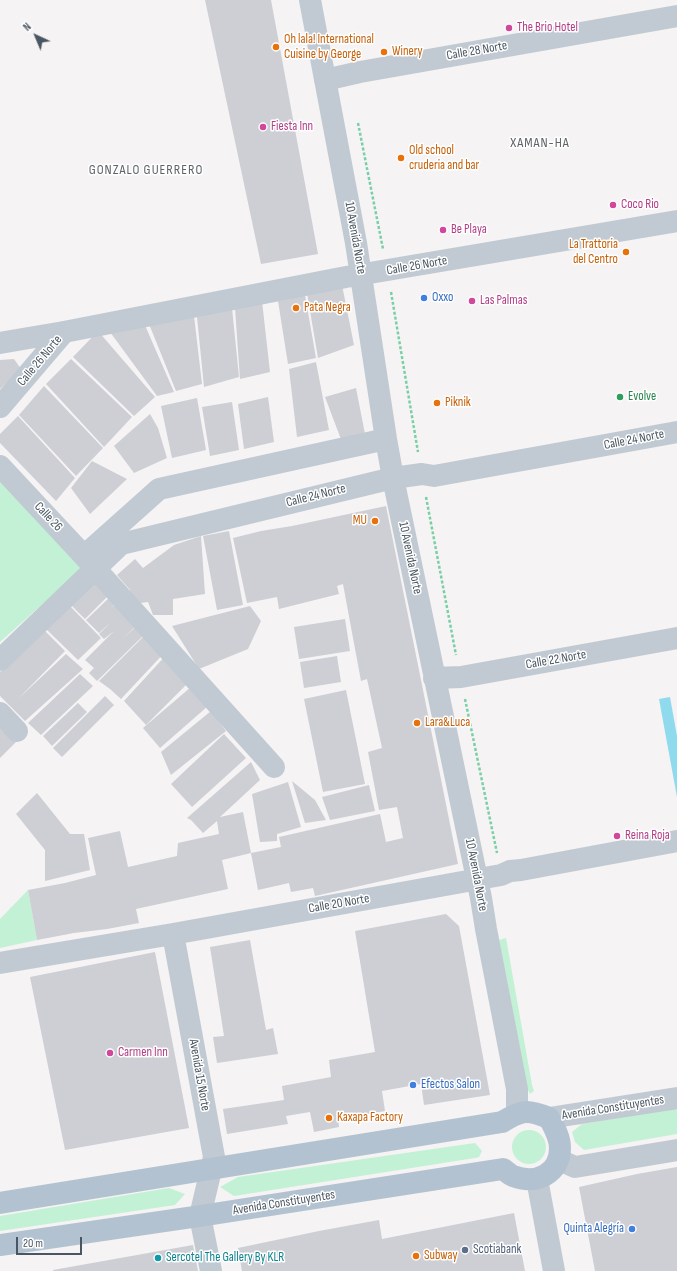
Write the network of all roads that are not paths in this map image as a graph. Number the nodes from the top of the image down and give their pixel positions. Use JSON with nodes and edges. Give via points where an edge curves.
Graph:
{"nodes":[{"id":1,"x":310,"y":0,"type":"edge"},
{"id":2,"x":677,"y":16,"type":"edge"},
{"id":3,"x":325,"y":80,"type":"junction"},
{"id":4,"x":677,"y":221,"type":"edge"},
{"id":5,"x":361,"y":275,"type":"junction"},
{"id":6,"x":64,"y":332,"type":"junction"},
{"id":7,"x":0,"y":343,"type":"edge"},
{"id":8,"x":0,"y":407,"type":"edge"},
{"id":9,"x":677,"y":432,"type":"edge"},
{"id":10,"x":386,"y":438,"type":"junction"},
{"id":11,"x":0,"y":466,"type":"edge"},
{"id":12,"x":393,"y":478,"type":"junction"},
{"id":13,"x":90,"y":562,"type":"junction"},
{"id":14,"x":677,"y":638,"type":"edge"},
{"id":15,"x":0,"y":660,"type":"edge"},
{"id":16,"x":434,"y":678,"type":"junction"},
{"id":17,"x":0,"y":713,"type":"edge"},
{"id":18,"x":17,"y":731,"type":"dead end"},
{"id":19,"x":274,"y":767,"type":"dead end"},
{"id":20,"x":677,"y":841,"type":"edge"},
{"id":21,"x":477,"y":879,"type":"junction"},
{"id":22,"x":173,"y":934,"type":"junction"},
{"id":23,"x":0,"y":963,"type":"edge"},
{"id":24,"x":677,"y":1098,"type":"edge"},
{"id":25,"x":517,"y":1113,"type":"junction"},
{"id":26,"x":549,"y":1118,"type":"junction"},
{"id":27,"x":677,"y":1150,"type":"edge"},
{"id":28,"x":559,"y":1161,"type":"junction"},
{"id":29,"x":212,"y":1169,"type":"junction"},
{"id":30,"x":537,"y":1179,"type":"junction"},
{"id":31,"x":0,"y":1203,"type":"edge"},
{"id":32,"x":200,"y":1216,"type":"junction"},
{"id":33,"x":0,"y":1245,"type":"edge"},
{"id":34,"x":211,"y":1271,"type":"edge"},
{"id":35,"x":554,"y":1271,"type":"edge"}],
"edges":[{"from":1,"to":3,"type":"street","name":"10 Avenida Norte"},
{"from":2,"to":3,"type":"street","name":"Calle 28 Norte"},
{"from":3,"to":5,"type":"street","name":"10 Avenida Norte"},
{"from":4,"to":5,"type":"street","name":"Calle 26 Norte"},
{"from":5,"to":6,"type":"street","name":"Calle 26 Norte"},
{"from":5,"to":10,"type":"street","name":"10 Avenida Norte"},
{"from":6,"to":7,"type":"street","name":"Calle 26 Norte"},
{"from":6,"to":8,"type":"street","name":"Calle 26 Norte"},
{"from":9,"to":12,"type":"street","name":"Calle 24 Norte","via":[[434,476],[422,474]]},
{"from":10,"to":12,"type":"street","name":"10 Avenida Norte"},
{"from":10,"to":13,"type":"street","name":"Calle 24 Norte","via":[[158,489]]},
{"from":11,"to":13,"type":"street","name":"Calle 26"},
{"from":12,"to":13,"type":"street","name":"Calle 24 Norte","via":[[121,544]]},
{"from":12,"to":16,"type":"street","name":"10 Avenida Norte"},
{"from":13,"to":15,"type":"street","name":"Calle 24 Norte"},
{"from":13,"to":19,"type":"street","name":"Calle 26"},
{"from":14,"to":16,"type":"street","name":"Calle 22 Norte","via":[[460,677]]},
{"from":16,"to":21,"type":"street","name":"10 Avenida Norte"},
{"from":17,"to":18,"type":"street"},
{"from":20,"to":21,"type":"street","name":"Calle 20 Norte"},
{"from":21,"to":22,"type":"street","name":"Calle 20 Norte"},
{"from":21,"to":25,"type":"street","name":"10 Avenida Norte","via":[[517,1090]]},
{"from":22,"to":23,"type":"street","name":"Calle 20 Norte"},
{"from":22,"to":29,"type":"street","name":"Avenida 15 Norte","via":[[214,1157]]},
{"from":24,"to":26,"type":"street","name":"Avenida Constituyentes"},
{"from":25,"to":26,"type":"main road","name":"Avenida Constituyentes","via":[[534,1112]]},
{"from":25,"to":29,"type":"main road","name":"Avenida Constituyentes","via":[[502,1122]]},
{"from":26,"to":28,"type":"main road","name":"Avenida Constituyentes","via":[[560,1147]]},
{"from":27,"to":28,"type":"street","via":[[575,1166]]},
{"from":28,"to":30,"type":"main road","via":[[551,1172]]},
{"from":29,"to":31,"type":"main road","name":"Avenida Constituyentes"},
{"from":29,"to":32,"type":"street","name":"Avenida 15 Norte"},
{"from":30,"to":32,"type":"main road","name":"Avenida Constituyentes","via":[[512,1176],[503,1169]]},
{"from":30,"to":35,"type":"street"},
{"from":32,"to":33,"type":"main road","name":"Avenida Constituyentes"},
{"from":32,"to":34,"type":"street"}]}
